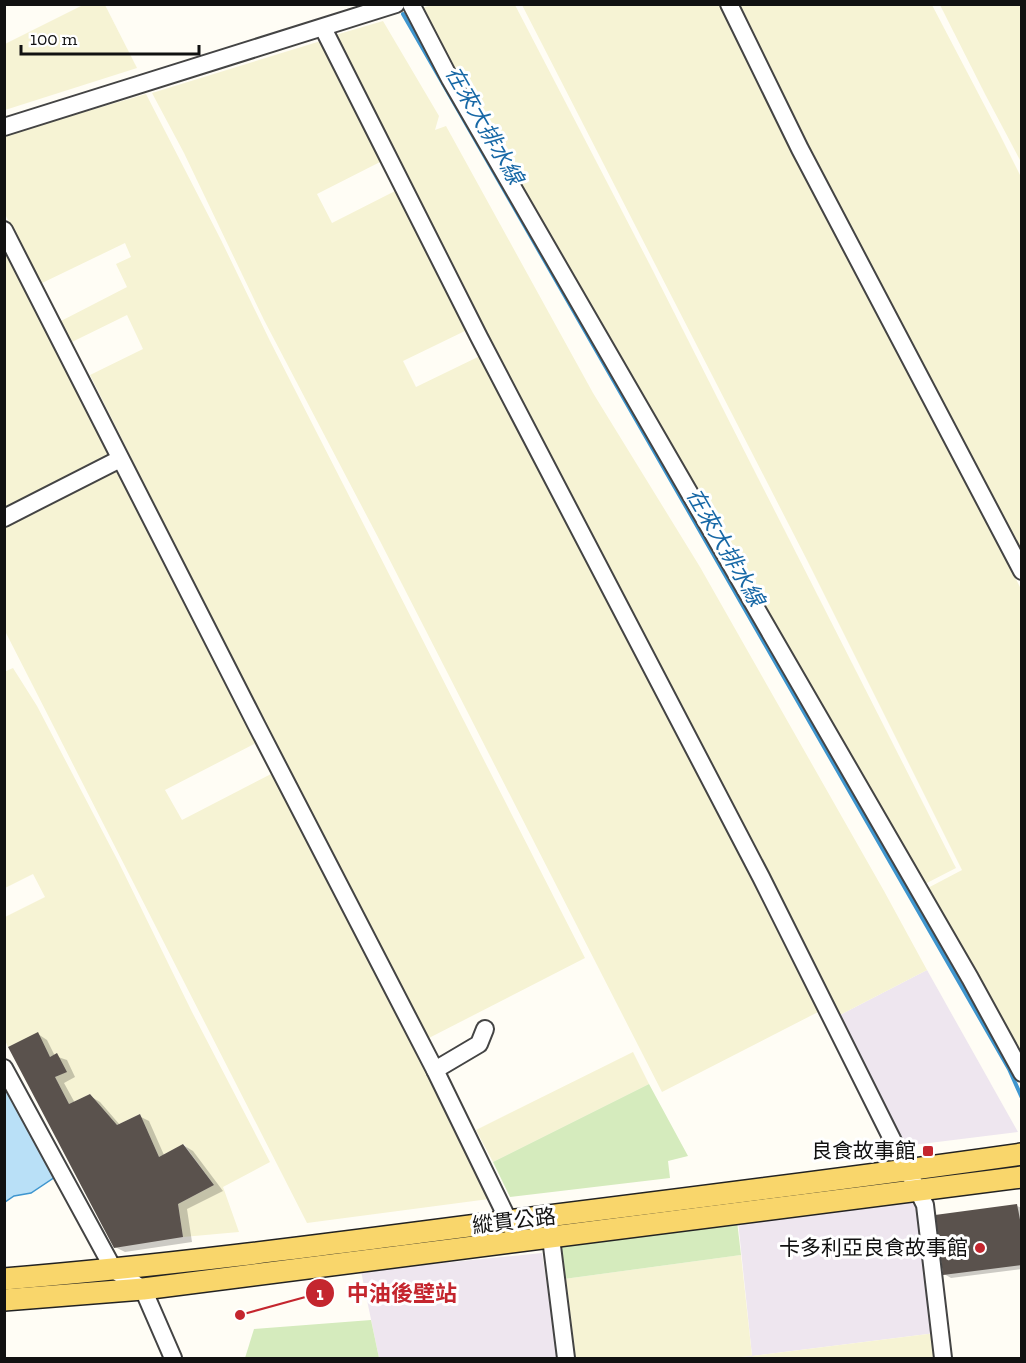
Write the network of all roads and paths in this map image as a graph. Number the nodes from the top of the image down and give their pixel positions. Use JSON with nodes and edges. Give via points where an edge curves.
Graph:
{"nodes":[{"id":1,"x":396,"y":4,"type":"edge"},
{"id":2,"x":411,"y":4,"type":"edge"},
{"id":3,"x":729,"y":4,"type":"edge"},
{"id":4,"x":323,"y":28,"type":"junction"},
{"id":5,"x":4,"y":127,"type":"edge"},
{"id":6,"x":4,"y":230,"type":"edge"},
{"id":7,"x":120,"y":459,"type":"junction"},
{"id":8,"x":4,"y":518,"type":"edge"},
{"id":9,"x":1022,"y":571,"type":"edge"},
{"id":10,"x":485,"y":1029,"type":"dead end"},
{"id":11,"x":4,"y":1068,"type":"edge"},
{"id":12,"x":435,"y":1070,"type":"junction"},
{"id":13,"x":1022,"y":1073,"type":"edge"},
{"id":14,"x":1022,"y":1154,"type":"edge"},
{"id":15,"x":907,"y":1171,"type":"junction"},
{"id":16,"x":1022,"y":1177,"type":"edge"},
{"id":17,"x":917,"y":1190,"type":"junction"},
{"id":18,"x":509,"y":1221,"type":"junction"},
{"id":19,"x":551,"y":1238,"type":"junction"},
{"id":20,"x":518,"y":1242,"type":"junction"},
{"id":21,"x":114,"y":1270,"type":"junction"},
{"id":22,"x":4,"y":1279,"type":"edge"},
{"id":23,"x":143,"y":1289,"type":"junction"},
{"id":24,"x":4,"y":1300,"type":"edge"},
{"id":25,"x":173,"y":1359,"type":"edge"},
{"id":26,"x":566,"y":1359,"type":"edge"},
{"id":27,"x":943,"y":1359,"type":"edge"}],
"edges":[{"from":1,"to":4,"type":"street"},
{"from":2,"to":13,"type":"street"},
{"from":3,"to":9,"type":"street","via":[[800,149]]},
{"from":4,"to":5,"type":"street"},
{"from":4,"to":15,"type":"street"},
{"from":6,"to":7,"type":"street"},
{"from":7,"to":8,"type":"street"},
{"from":7,"to":12,"type":"street"},
{"from":10,"to":12,"type":"street","via":[[479,1044]]},
{"from":11,"to":21,"type":"street"},
{"from":12,"to":18,"type":"street"},
{"from":14,"to":15,"type":"main road","name":"縱貫公路"},
{"from":15,"to":17,"type":"street"},
{"from":15,"to":18,"type":"main road","name":"縱貫公路"},
{"from":16,"to":17,"type":"main road","name":"縱貫公路"},
{"from":17,"to":19,"type":"main road","name":"縱貫公路"},
{"from":17,"to":27,"type":"street","via":[[925,1204]]},
{"from":18,"to":20,"type":"street"},
{"from":18,"to":21,"type":"main road","name":"縱貫公路"},
{"from":19,"to":20,"type":"main road","name":"縱貫公路"},
{"from":19,"to":26,"type":"street"},
{"from":20,"to":23,"type":"main road","name":"縱貫公路"},
{"from":21,"to":22,"type":"main road","name":"縱貫公路"},
{"from":21,"to":23,"type":"street"},
{"from":23,"to":24,"type":"main road","name":"縱貫公路"},
{"from":23,"to":25,"type":"street"}]}
